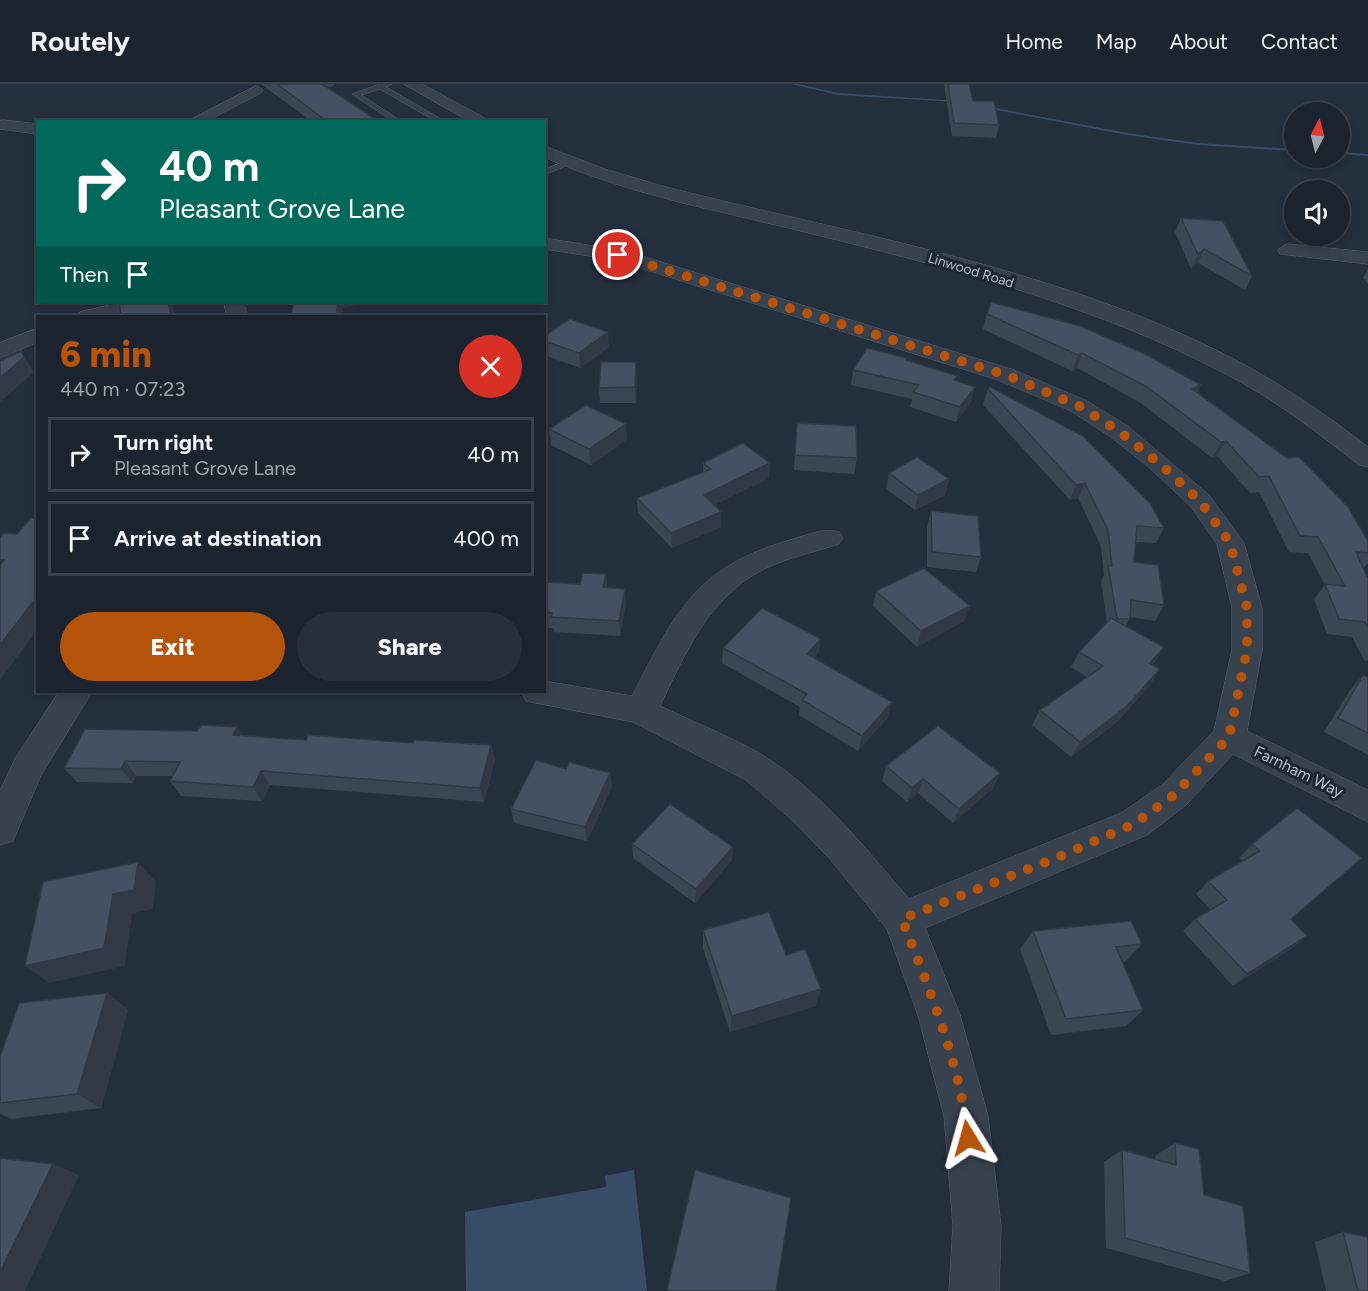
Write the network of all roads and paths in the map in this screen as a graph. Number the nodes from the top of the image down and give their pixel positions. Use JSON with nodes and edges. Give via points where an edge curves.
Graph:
{"nodes":[{"id":1,"x":318,"y":84,"type":"edge"},
{"id":2,"x":331,"y":84,"type":"edge"},
{"id":3,"x":390,"y":84,"type":"edge"},
{"id":4,"x":411,"y":84,"type":"edge"},
{"id":5,"x":380,"y":86,"type":"junction"},
{"id":6,"x":256,"y":90,"type":"dead end"},
{"id":7,"x":197,"y":120,"type":"edge"},
{"id":8,"x":397,"y":120,"type":"edge"},
{"id":9,"x":440,"y":120,"type":"edge"},
{"id":10,"x":478,"y":120,"type":"edge"},
{"id":11,"x":3,"y":121,"type":"edge"},
{"id":12,"x":36,"y":129,"type":"edge"},
{"id":13,"x":546,"y":152,"type":"edge"},
{"id":14,"x":571,"y":162,"type":"junction"},
{"id":15,"x":546,"y":171,"type":"edge"},
{"id":16,"x":546,"y":243,"type":"edge"},
{"id":17,"x":1287,"y":250,"type":"dead end"},
{"id":18,"x":1368,"y":258,"type":"edge"},
{"id":19,"x":144,"y":303,"type":"edge"},
{"id":20,"x":91,"y":315,"type":"edge"},
{"id":21,"x":36,"y":335,"type":"edge"},
{"id":22,"x":0,"y":351,"type":"edge"},
{"id":23,"x":1368,"y":459,"type":"edge"},
{"id":24,"x":829,"y":538,"type":"dead end"},
{"id":25,"x":75,"y":693,"type":"edge"},
{"id":26,"x":544,"y":693,"type":"edge"},
{"id":27,"x":640,"y":711,"type":"junction"},
{"id":28,"x":1229,"y":737,"type":"junction"},
{"id":29,"x":1368,"y":807,"type":"edge"},
{"id":30,"x":0,"y":830,"type":"edge"},
{"id":31,"x":902,"y":919,"type":"junction"},
{"id":32,"x":974,"y":1291,"type":"edge"}],
"edges":[{"from":1,"to":2,"type":"lane"},
{"from":3,"to":5,"type":"lane"},
{"from":4,"to":10,"type":"street"},
{"from":5,"to":8,"type":"lane","via":[[358,91],[356,95]]},
{"from":5,"to":9,"type":"lane"},
{"from":6,"to":7,"type":"street"},
{"from":11,"to":12,"type":"street"},
{"from":13,"to":14,"type":"street","name":"Linwood Road"},
{"from":14,"to":15,"type":"lane"},
{"from":14,"to":23,"type":"street","name":"Linwood Road","via":[[688,197],[930,258],[1106,313],[1217,358],[1306,413]]},
{"from":16,"to":28,"type":"street","via":[[618,255],[1006,375],[1079,406],[1120,432],[1200,501],[1230,543],[1247,608],[1247,650]]},
{"from":17,"to":18,"type":"street"},
{"from":19,"to":20,"type":"street"},
{"from":21,"to":22,"type":"street"},
{"from":24,"to":27,"type":"street","via":[[753,562],[706,597],[689,619]]},
{"from":25,"to":30,"type":"street","via":[[27,769]]},
{"from":26,"to":27,"type":"street"},
{"from":27,"to":31,"type":"street","via":[[758,770],[843,848]]},
{"from":28,"to":29,"type":"street","name":"Farnham Way"},
{"from":28,"to":31,"type":"street","via":[[1174,795],[1134,824]]},
{"from":31,"to":32,"type":"street","via":[[939,1015],[966,1116],[977,1227]]}]}
